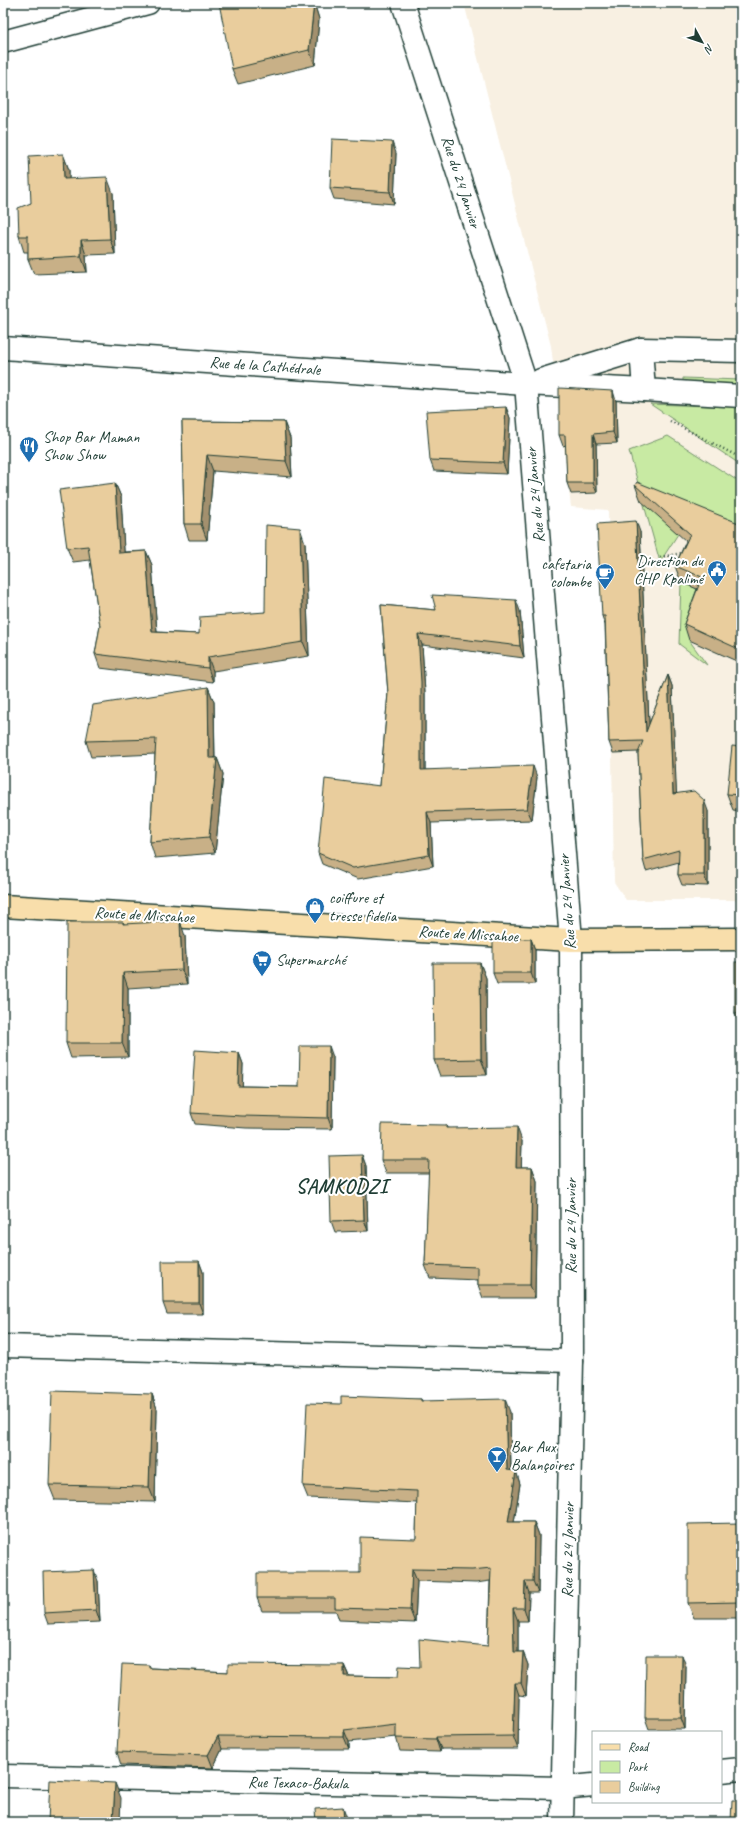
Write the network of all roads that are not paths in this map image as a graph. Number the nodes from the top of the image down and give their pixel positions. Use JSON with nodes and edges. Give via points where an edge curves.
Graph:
{"nodes":[{"id":1,"x":148,"y":3,"type":"edge"},
{"id":2,"x":403,"y":3,"type":"edge"},
{"id":3,"x":3,"y":42,"type":"edge"},
{"id":4,"x":3,"y":348,"type":"edge"},
{"id":5,"x":641,"y":349,"type":"junction"},
{"id":6,"x":741,"y":351,"type":"edge"},
{"id":7,"x":526,"y":384,"type":"junction"},
{"id":8,"x":644,"y":390,"type":"junction"},
{"id":9,"x":741,"y":396,"type":"edge"},
{"id":10,"x":3,"y":906,"type":"edge"},
{"id":11,"x":571,"y":940,"type":"junction"},
{"id":12,"x":741,"y":940,"type":"edge"},
{"id":13,"x":3,"y":1346,"type":"edge"},
{"id":14,"x":572,"y":1361,"type":"junction"},
{"id":15,"x":741,"y":1769,"type":"edge"},
{"id":16,"x":722,"y":1771,"type":"edge"},
{"id":17,"x":3,"y":1776,"type":"edge"},
{"id":18,"x":592,"y":1785,"type":"edge"},
{"id":19,"x":562,"y":1788,"type":"junction"},
{"id":20,"x":562,"y":1822,"type":"edge"}],
"edges":[{"from":1,"to":3,"type":"street"},
{"from":2,"to":7,"type":"street","name":"Rue du 24 Janvier"},
{"from":4,"to":7,"type":"street","name":"Rue de la Cathédrale"},
{"from":5,"to":6,"type":"street"},
{"from":5,"to":7,"type":"street"},
{"from":5,"to":8,"type":"street"},
{"from":7,"to":8,"type":"street","name":"Rue de la Cathédrale"},
{"from":7,"to":11,"type":"street","name":"Rue du 24 Janvier"},
{"from":8,"to":9,"type":"street","name":"Rue de la Cathédrale"},
{"from":10,"to":11,"type":"main road","name":"Route de Missahoe"},
{"from":11,"to":12,"type":"main road","name":"Route de Missahoe"},
{"from":11,"to":14,"type":"street","name":"Rue du 24 Janvier"},
{"from":13,"to":14,"type":"street"},
{"from":14,"to":19,"type":"street","name":"Rue du 24 Janvier"},
{"from":15,"to":16,"type":"street"},
{"from":17,"to":19,"type":"street","name":"Rue Texaco-Bakula"},
{"from":18,"to":19,"type":"street","name":"Rue Texaco-Bakula"},
{"from":19,"to":20,"type":"street","name":"Rue du 24 Janvier"}]}
